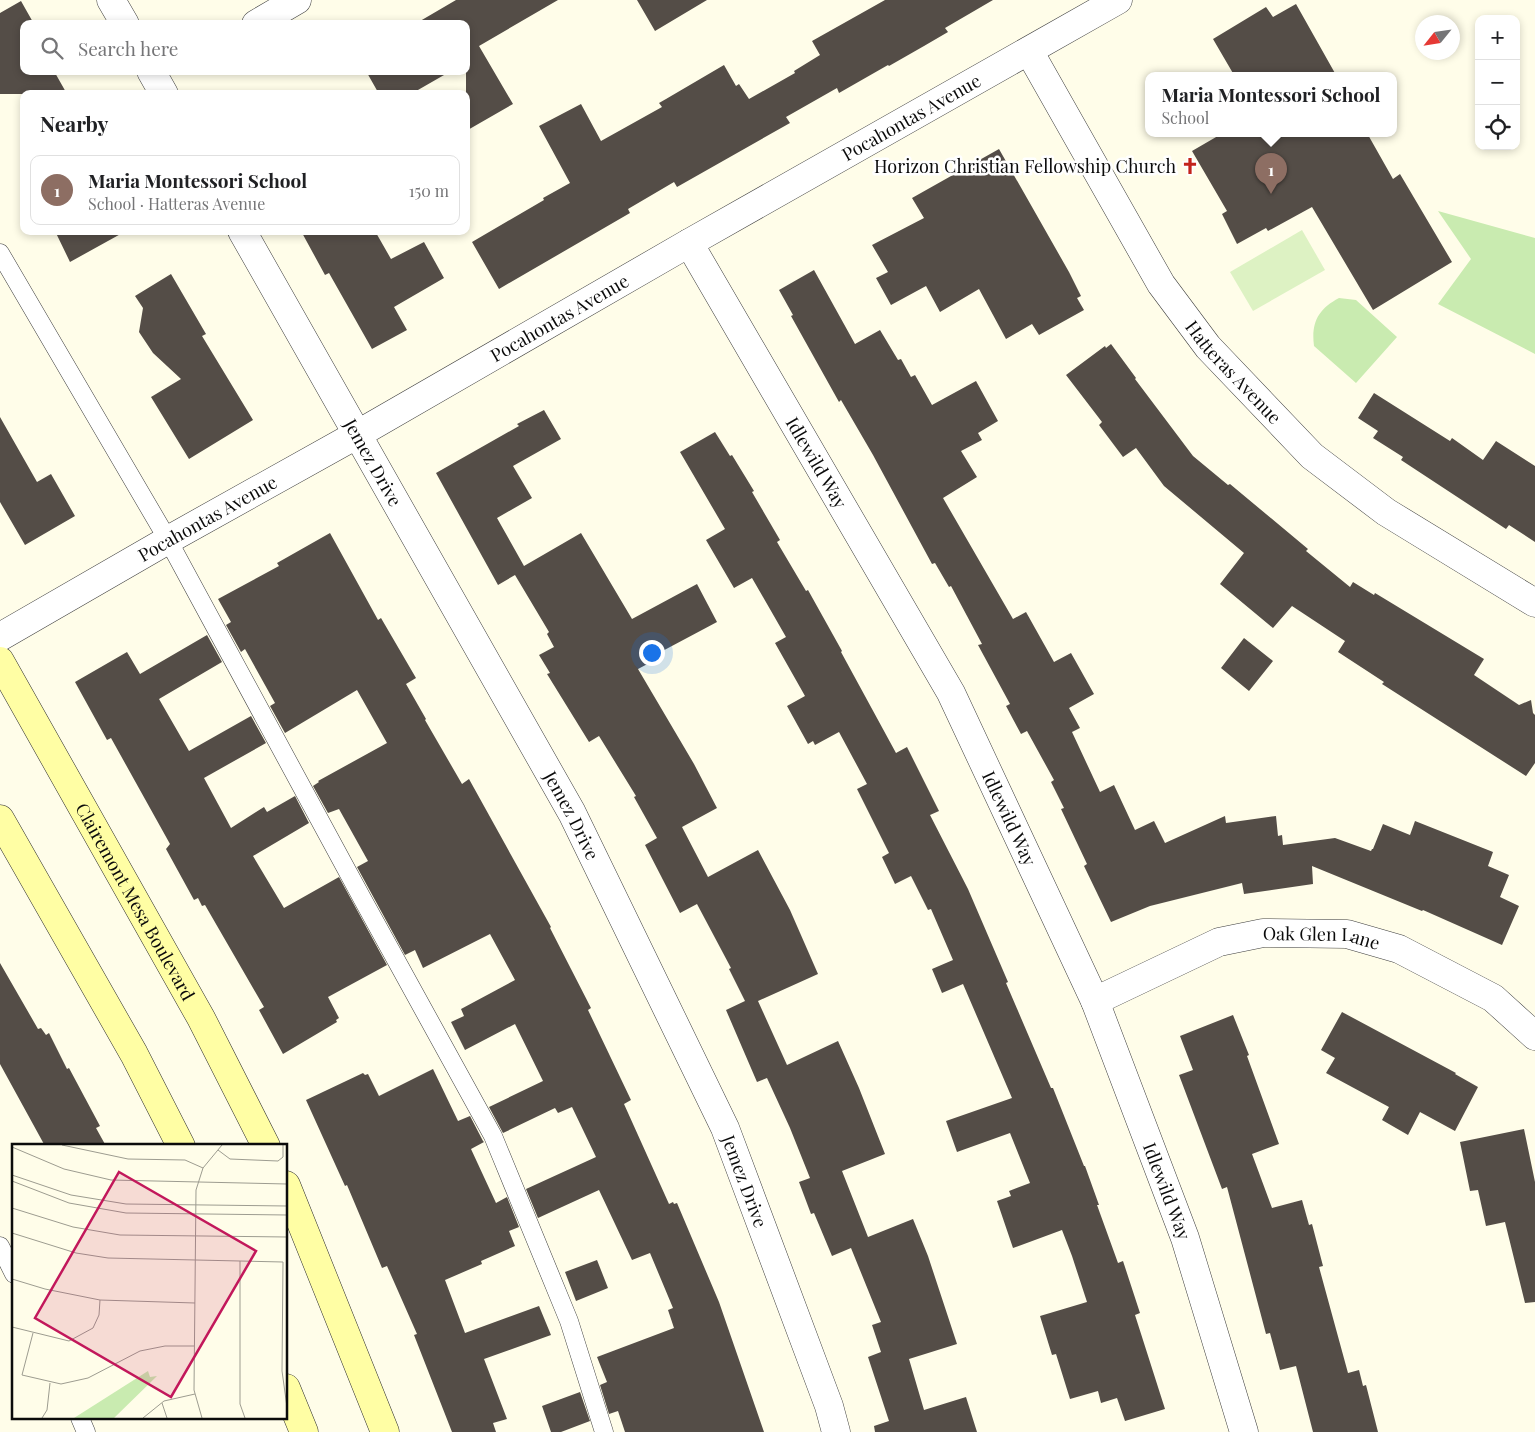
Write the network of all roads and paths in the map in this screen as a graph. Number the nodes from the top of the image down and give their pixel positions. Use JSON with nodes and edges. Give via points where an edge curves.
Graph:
{"nodes":[{"id":1,"x":111,"y":0,"type":"edge"},
{"id":2,"x":297,"y":0,"type":"edge"},
{"id":3,"x":1118,"y":0,"type":"edge"},
{"id":4,"x":122,"y":20,"type":"edge"},
{"id":5,"x":263,"y":20,"type":"edge"},
{"id":6,"x":1029,"y":51,"type":"junction"},
{"id":7,"x":244,"y":235,"type":"edge"},
{"id":8,"x":689,"y":243,"type":"junction"},
{"id":9,"x":0,"y":253,"type":"edge"},
{"id":10,"x":358,"y":434,"type":"junction"},
{"id":11,"x":168,"y":540,"type":"junction"},
{"id":12,"x":1535,"y":603,"type":"edge"},
{"id":13,"x":0,"y":637,"type":"edge"},
{"id":14,"x":0,"y":661,"type":"edge"},
{"id":15,"x":0,"y":818,"type":"edge"},
{"id":16,"x":1095,"y":1001,"type":"junction"},
{"id":17,"x":1535,"y":1036,"type":"edge"},
{"id":18,"x":180,"y":1144,"type":"edge"},
{"id":19,"x":265,"y":1144,"type":"edge"},
{"id":20,"x":288,"y":1190,"type":"edge"},
{"id":21,"x":0,"y":1246,"type":"edge"},
{"id":22,"x":12,"y":1270,"type":"edge"},
{"id":23,"x":288,"y":1393,"type":"edge"},
{"id":24,"x":81,"y":1420,"type":"edge"},
{"id":25,"x":86,"y":1432,"type":"edge"},
{"id":26,"x":304,"y":1432,"type":"edge"},
{"id":27,"x":385,"y":1432,"type":"edge"},
{"id":28,"x":604,"y":1432,"type":"edge"},
{"id":29,"x":836,"y":1432,"type":"edge"},
{"id":30,"x":1244,"y":1432,"type":"edge"}],
"edges":[{"from":1,"to":4,"type":"street"},
{"from":2,"to":5,"type":"street"},
{"from":3,"to":6,"type":"street","name":"Pocahontas Avenue"},
{"from":6,"to":8,"type":"street","name":"Pocahontas Avenue"},
{"from":6,"to":12,"type":"street","name":"Hatteras Avenue","via":[[1161,284],[1208,347],[1312,456],[1386,512]]},
{"from":7,"to":10,"type":"street","name":"Jemez Drive"},
{"from":8,"to":10,"type":"street","name":"Pocahontas Avenue"},
{"from":8,"to":16,"type":"street","name":"Idlewild Way","via":[[951,693]]},
{"from":9,"to":11,"type":"lane"},
{"from":10,"to":11,"type":"street","name":"Pocahontas Avenue"},
{"from":10,"to":29,"type":"street","name":"Jemez Drive","via":[[572,813],[725,1128]]},
{"from":11,"to":13,"type":"street","name":"Pocahontas Avenue"},
{"from":11,"to":28,"type":"lane","via":[[493,1136],[569,1322]]},
{"from":14,"to":19,"type":"main road","name":"Clairemont Mesa Boulevard","via":[[201,1018]]},
{"from":15,"to":18,"type":"main road","via":[[134,1054]]},
{"from":16,"to":17,"type":"street","name":"Oak Glen Lane","via":[[1219,942],[1263,933],[1347,934],[1399,949],[1494,998]]},
{"from":16,"to":30,"type":"street","name":"Idlewild Way","via":[[1185,1238]]},
{"from":20,"to":27,"type":"main road"},
{"from":21,"to":22,"type":"lane"},
{"from":23,"to":26,"type":"main road"},
{"from":24,"to":25,"type":"lane"}]}
